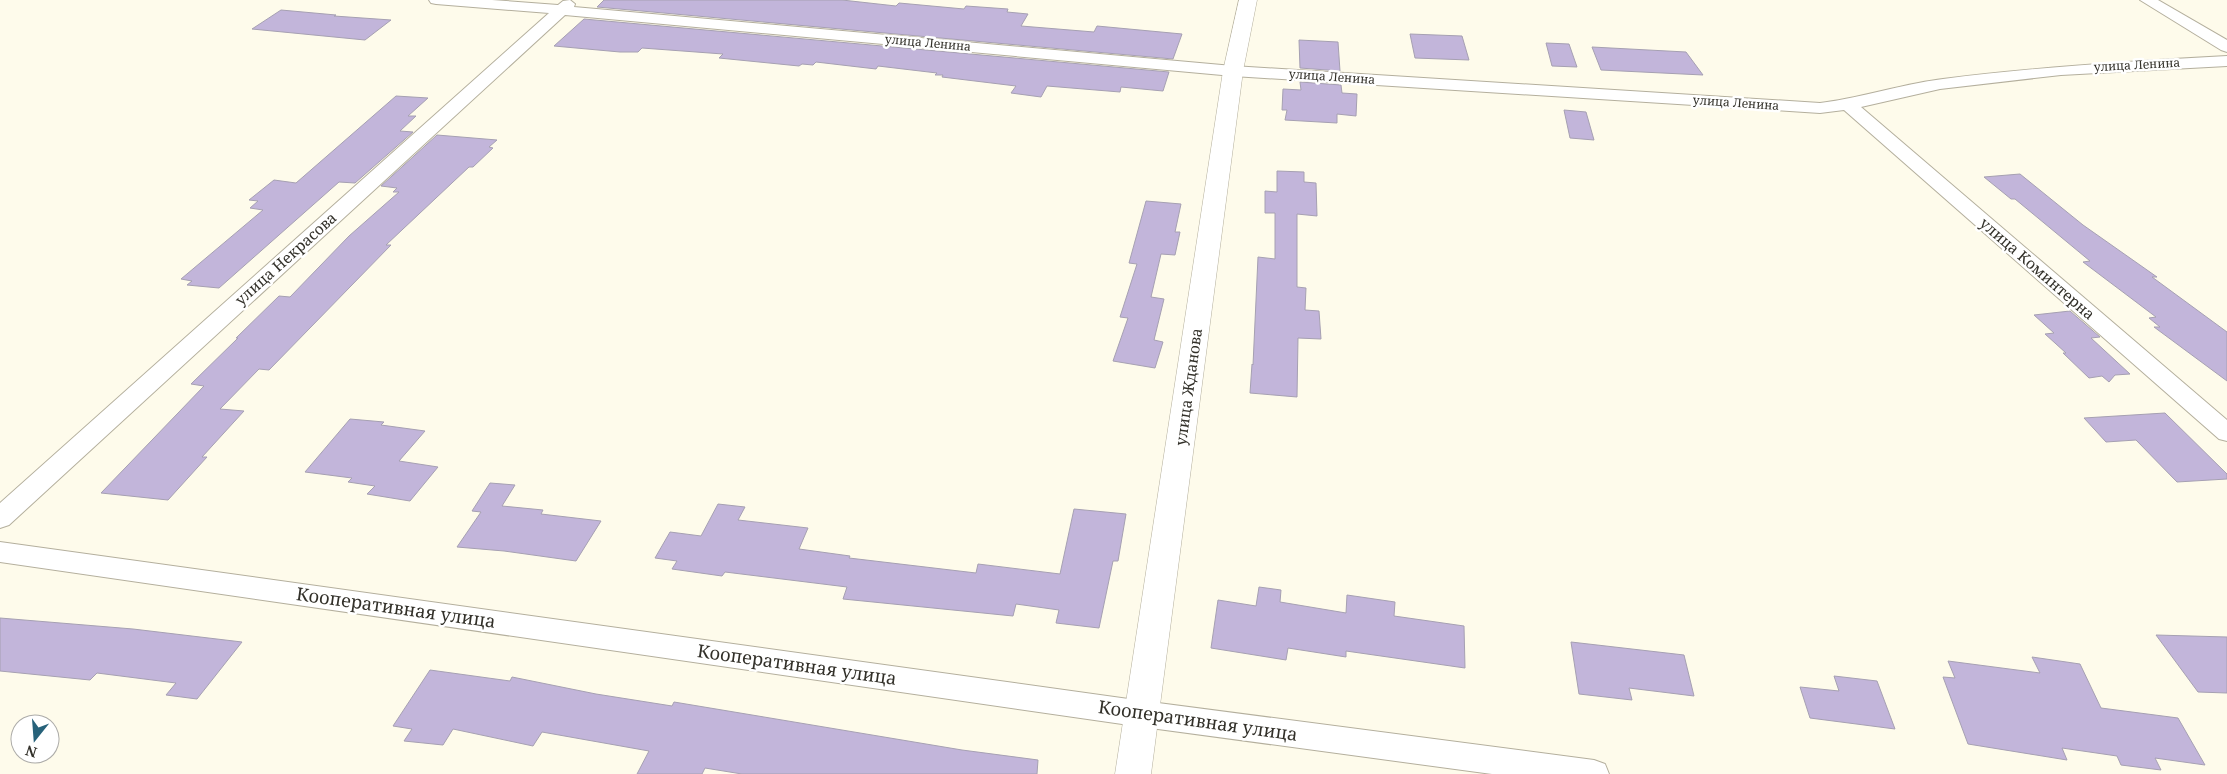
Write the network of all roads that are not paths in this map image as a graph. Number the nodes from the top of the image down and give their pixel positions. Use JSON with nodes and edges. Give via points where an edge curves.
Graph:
{"nodes":[{"id":1,"x":436,"y":0,"type":"edge"},
{"id":2,"x":1248,"y":0,"type":"edge"},
{"id":3,"x":2147,"y":0,"type":"edge"},
{"id":4,"x":567,"y":5,"type":"edge"},
{"id":5,"x":2227,"y":47,"type":"edge"},
{"id":6,"x":2227,"y":61,"type":"edge"},
{"id":7,"x":1233,"y":71,"type":"junction"},
{"id":8,"x":1848,"y":105,"type":"junction"},
{"id":9,"x":2227,"y":433,"type":"edge"},
{"id":10,"x":0,"y":518,"type":"edge"},
{"id":11,"x":0,"y":552,"type":"edge"},
{"id":12,"x":1143,"y":714,"type":"junction"},
{"id":13,"x":1133,"y":774,"type":"edge"},
{"id":14,"x":1594,"y":774,"type":"edge"}],
"edges":[{"from":1,"to":4,"type":"street","name":"улица Ленина"},
{"from":2,"to":7,"type":"street","name":"улица Жданова"},
{"from":3,"to":5,"type":"street"},
{"from":4,"to":7,"type":"street","name":"улица Ленина"},
{"from":4,"to":10,"type":"street","name":"улица Некрасова"},
{"from":6,"to":8,"type":"street","name":"улица Ленина","via":[[2061,70],[1940,84]]},
{"from":7,"to":8,"type":"street","name":"улица Ленина","via":[[1820,108]]},
{"from":7,"to":12,"type":"street","name":"улица Жданова"},
{"from":8,"to":9,"type":"street","name":"улица Коминтерна"},
{"from":11,"to":12,"type":"street","name":"Кооперативная улица"},
{"from":12,"to":13,"type":"street","name":"улица Жданова"},
{"from":12,"to":14,"type":"street","name":"Кооперативная улица"}]}
